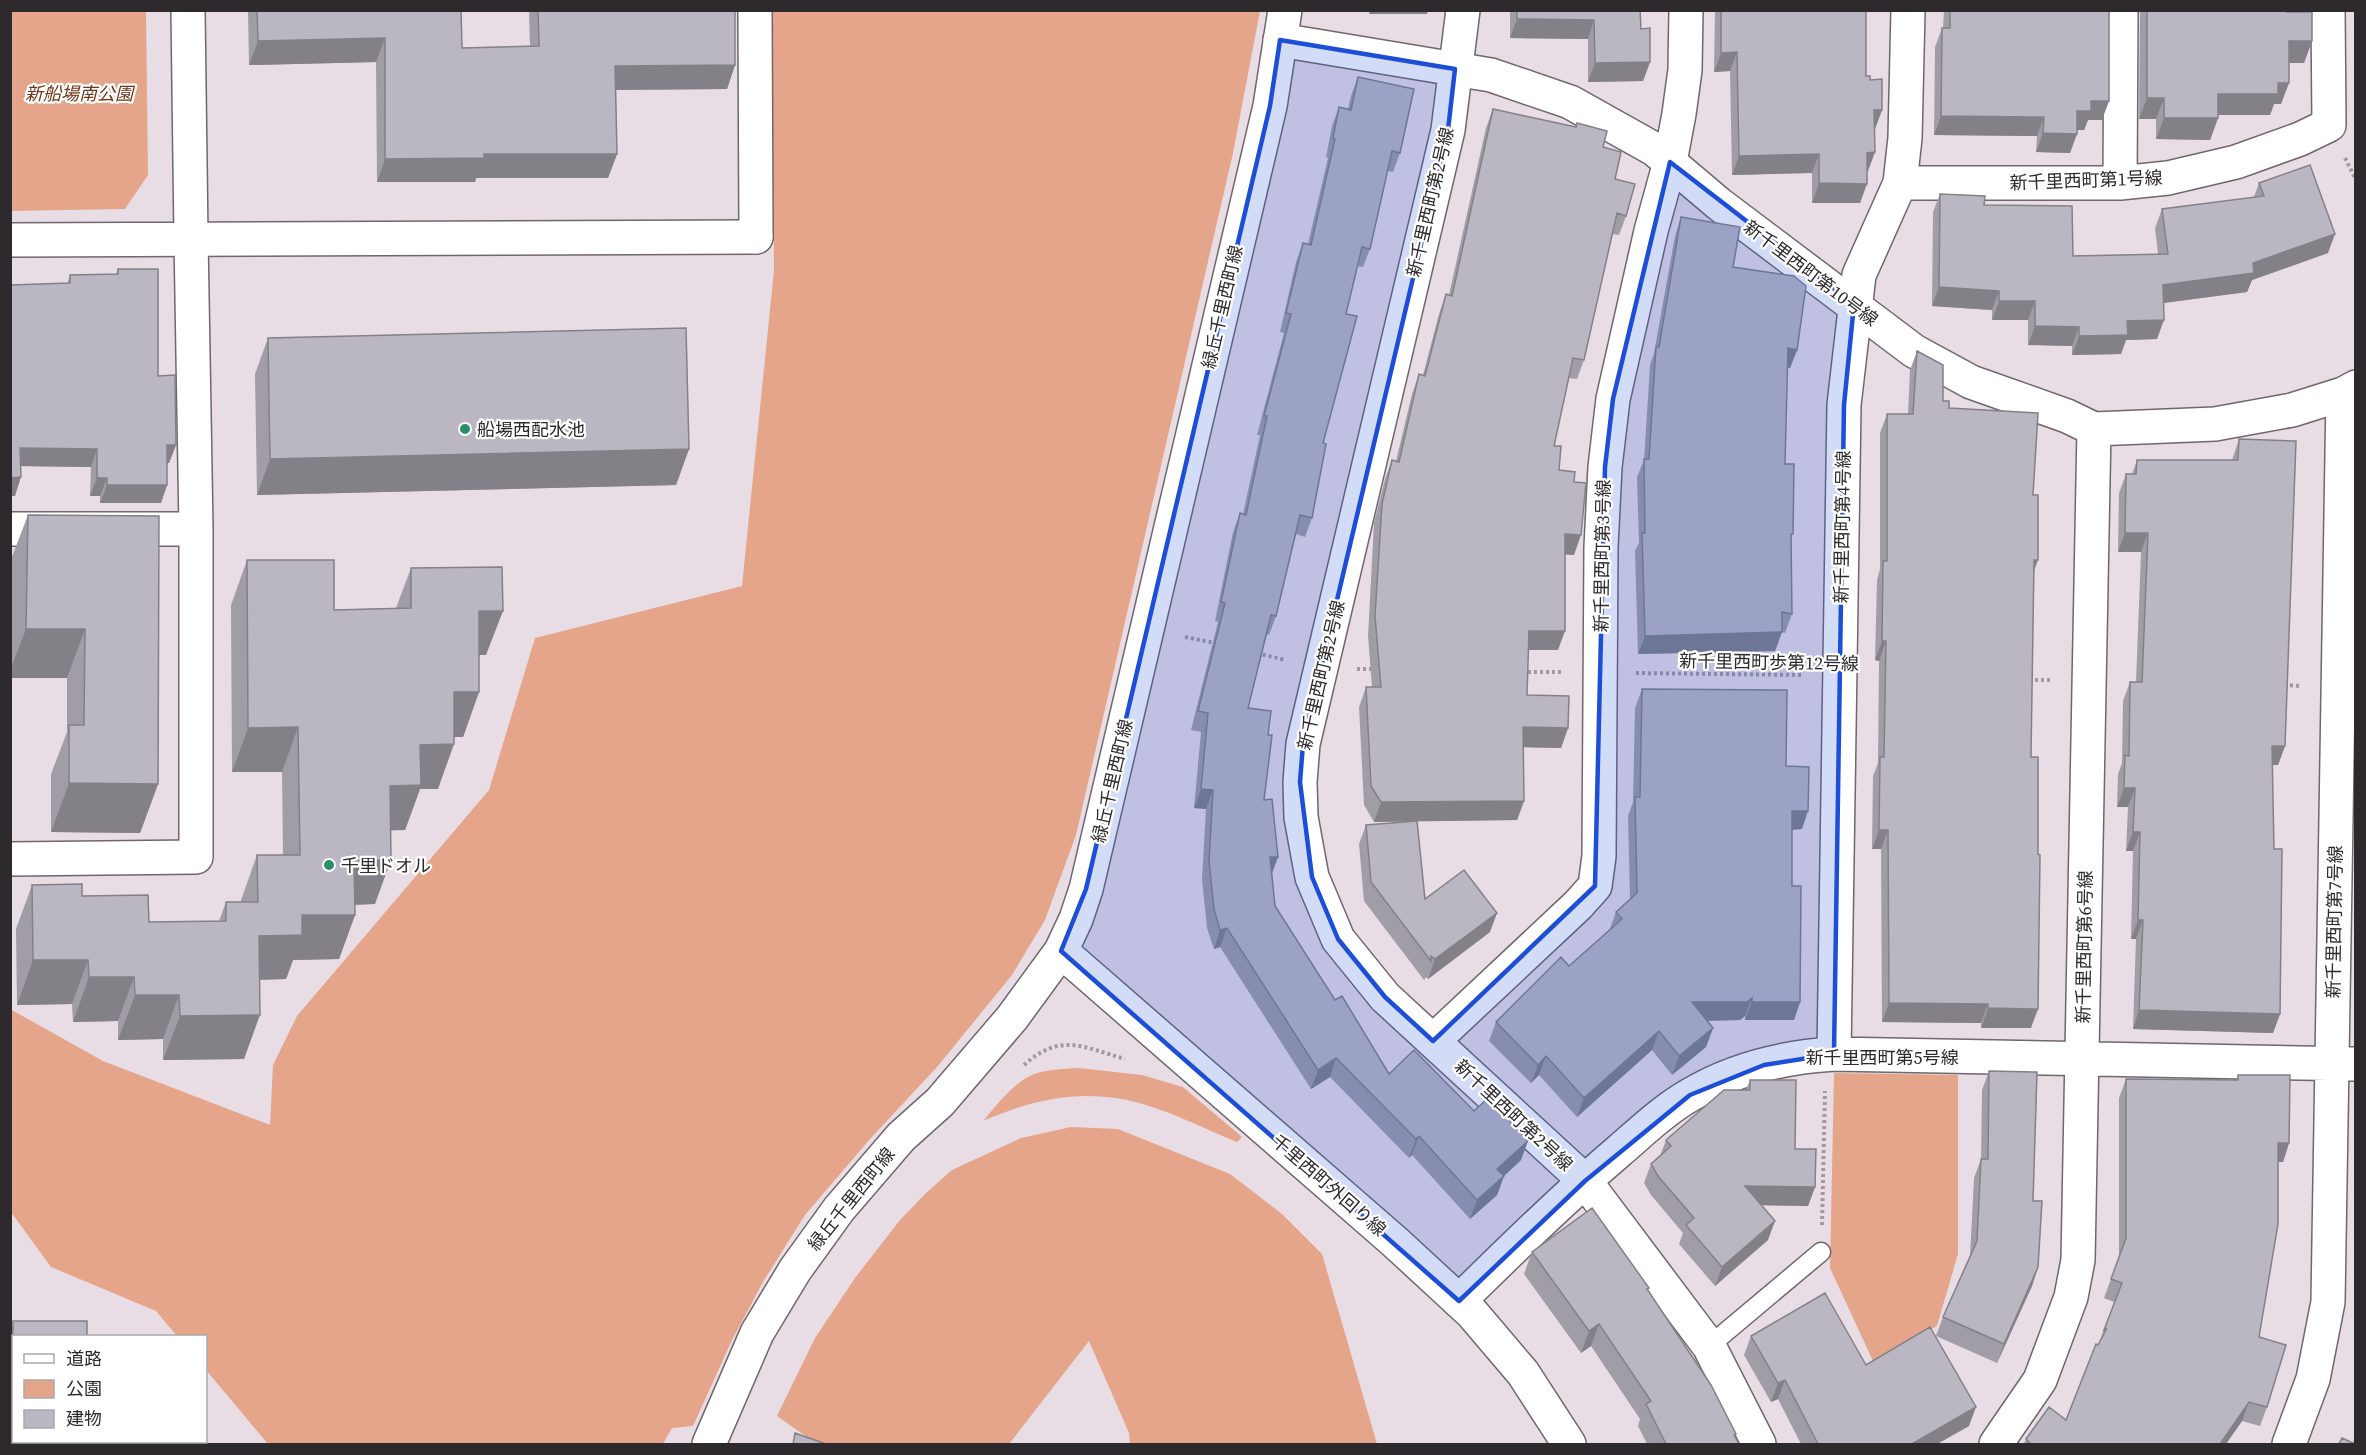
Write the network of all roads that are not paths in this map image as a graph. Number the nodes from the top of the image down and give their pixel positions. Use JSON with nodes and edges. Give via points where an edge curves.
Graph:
{"nodes":[{"id":1,"x":188,"y":10,"type":"edge"},
{"id":2,"x":755,"y":10,"type":"edge"},
{"id":3,"x":1463,"y":10,"type":"edge"},
{"id":4,"x":1686,"y":10,"type":"edge"},
{"id":5,"x":1908,"y":10,"type":"edge"},
{"id":6,"x":2121,"y":10,"type":"edge"},
{"id":7,"x":2328,"y":10,"type":"edge"},
{"id":8,"x":1283,"y":25,"type":"edge"},
{"id":9,"x":1455,"y":69,"type":"junction"},
{"id":10,"x":1670,"y":162,"type":"junction"},
{"id":11,"x":1900,"y":183,"type":"junction"},
{"id":12,"x":2120,"y":183,"type":"junction"},
{"id":13,"x":191,"y":238,"type":"junction"},
{"id":14,"x":10,"y":240,"type":"edge"},
{"id":15,"x":1854,"y":304,"type":"junction"},
{"id":16,"x":2349,"y":390,"type":"edge"},
{"id":17,"x":2094,"y":429,"type":"junction"},
{"id":18,"x":196,"y":529,"type":"junction"},
{"id":19,"x":10,"y":530,"type":"edge"},
{"id":20,"x":2346,"y":825,"type":"edge"},
{"id":21,"x":10,"y":859,"type":"edge"},
{"id":22,"x":1060,"y":951,"type":"junction"},
{"id":23,"x":1433,"y":1041,"type":"junction"},
{"id":24,"x":1833,"y":1054,"type":"junction"},
{"id":25,"x":2082,"y":1060,"type":"junction"},
{"id":26,"x":2343,"y":1064,"type":"edge"},
{"id":27,"x":1585,"y":1181,"type":"junction"},
{"id":28,"x":1821,"y":1252,"type":"road end"},
{"id":29,"x":1459,"y":1300,"type":"junction"},
{"id":30,"x":1708,"y":1346,"type":"junction"},
{"id":31,"x":710,"y":1444,"type":"edge"},
{"id":32,"x":1569,"y":1444,"type":"edge"},
{"id":33,"x":1759,"y":1444,"type":"edge"},
{"id":34,"x":1996,"y":1444,"type":"edge"},
{"id":35,"x":2289,"y":1444,"type":"edge"}],
"edges":[{"from":1,"to":13,"type":"street"},
{"from":2,"to":13,"type":"street","via":[[756,237]]},
{"from":3,"to":9,"type":"street","name":"新千里西町第2号線"},
{"from":4,"to":10,"type":"street","name":"新千里西町第3号線","via":[[1685,70]]},
{"from":5,"to":11,"type":"street","name":"新千里西町第4号線"},
{"from":6,"to":12,"type":"street"},
{"from":7,"to":12,"type":"street","name":"新千里西町第1号線","via":[[2329,125],[2236,162],[2168,178]]},
{"from":8,"to":9,"type":"street","name":"新千里西町第10号線"},
{"from":8,"to":22,"type":"street","name":"緑丘千里西町線","via":[[1269,106],[1086,889]]},
{"from":9,"to":10,"type":"street","name":"新千里西町第10号線","via":[[1491,75],[1570,102],[1636,137]]},
{"from":9,"to":23,"type":"street","name":"新千里西町第2号線","via":[[1448,130],[1303,744],[1300,782],[1301,817],[1312,877],[1338,939],[1385,997]]},
{"from":10,"to":15,"type":"street","name":"新千里西町第10号線","via":[[1719,204]]},
{"from":10,"to":23,"type":"street","name":"新千里西町第3号線","via":[[1613,399],[1605,467],[1599,856],[1595,886]]},
{"from":11,"to":12,"type":"street","name":"新千里西町第1号線"},
{"from":11,"to":15,"type":"street","name":"新千里西町第4号線","via":[[1859,276]]},
{"from":13,"to":14,"type":"street"},
{"from":13,"to":18,"type":"street"},
{"from":15,"to":17,"type":"street","name":"新千里西町第10号線","via":[[1914,351],[1944,368]]},
{"from":15,"to":24,"type":"street","name":"新千里西町第4号線","via":[[1844,405]]},
{"from":16,"to":17,"type":"street","name":"新千里西町第10号線","via":[[2292,410],[2215,424]]},
{"from":16,"to":20,"type":"street","name":"新千里西町第7号線","via":[[2339,687]]},
{"from":17,"to":25,"type":"street","name":"新千里西町第6号線"},
{"from":18,"to":19,"type":"street"},
{"from":18,"to":21,"type":"street","via":[[196,857]]},
{"from":20,"to":26,"type":"street","name":"新千里西町第7号線"},
{"from":22,"to":29,"type":"street","name":"千里西町外回り線"},
{"from":22,"to":31,"type":"street","name":"緑丘千里西町線","via":[[1012,1018],[940,1102],[901,1137],[839,1209],[795,1270],[757,1333]]},
{"from":23,"to":27,"type":"street","name":"新千里西町第2号線"},
{"from":24,"to":25,"type":"street","name":"新千里西町第5号線"},
{"from":24,"to":27,"type":"street","name":"新千里西町第5号線","via":[[1764,1065],[1690,1095]]},
{"from":25,"to":26,"type":"street","name":"新千里西町第5号線"},
{"from":25,"to":34,"type":"street","name":"新千里西町第6号線","via":[[2075,1280],[2040,1380]]},
{"from":26,"to":35,"type":"street","name":"新千里西町第7号線","via":[[2328,1302],[2313,1379]]},
{"from":27,"to":29,"type":"street","name":"新千里西町第5号線"},
{"from":27,"to":30,"type":"street","name":"新千里西町第2号線"},
{"from":28,"to":30,"type":"lane"},
{"from":29,"to":32,"type":"street","name":"千里西町外回り線","via":[[1523,1373]]},
{"from":30,"to":33,"type":"street","name":"新千里西町第2号線"}]}
